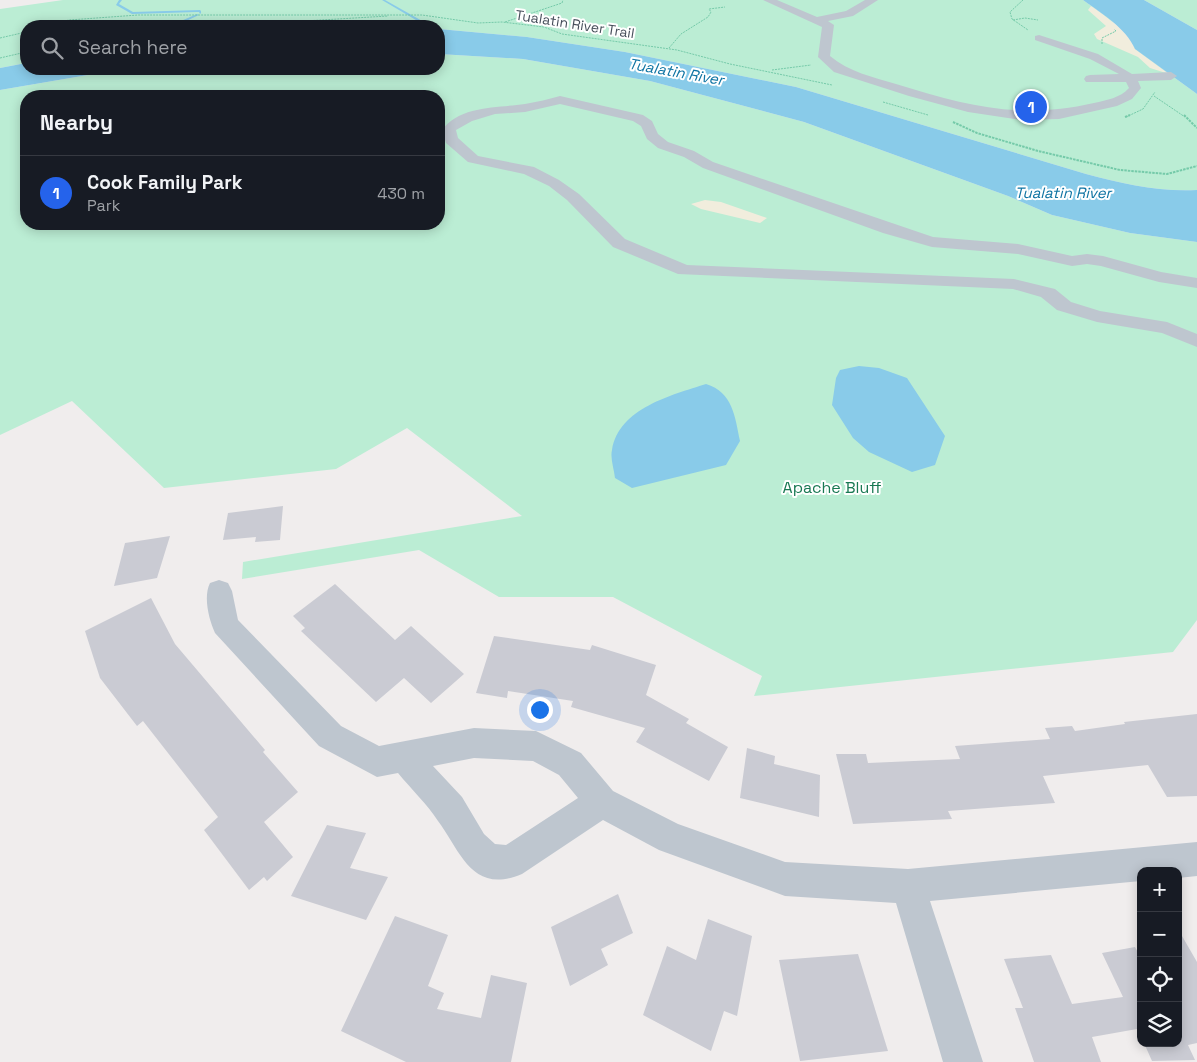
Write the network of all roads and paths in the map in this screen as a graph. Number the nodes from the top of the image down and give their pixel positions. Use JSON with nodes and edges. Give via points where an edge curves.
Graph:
{"nodes":[{"id":1,"x":563,"y":0,"type":"edge"},
{"id":2,"x":768,"y":0,"type":"edge"},
{"id":3,"x":873,"y":0,"type":"edge"},
{"id":4,"x":1023,"y":0,"type":"edge"},
{"id":5,"x":725,"y":7,"type":"dead end"},
{"id":6,"x":410,"y":15,"type":"junction"},
{"id":7,"x":526,"y":16,"type":"junction"},
{"id":8,"x":69,"y":20,"type":"edge"},
{"id":9,"x":324,"y":20,"type":"edge"},
{"id":10,"x":817,"y":20,"type":"junction"},
{"id":11,"x":1013,"y":20,"type":"junction"},
{"id":12,"x":1038,"y":20,"type":"dead end"},
{"id":13,"x":502,"y":22,"type":"junction"},
{"id":14,"x":544,"y":27,"type":"junction"},
{"id":15,"x":1114,"y":29,"type":"dead end"},
{"id":16,"x":20,"y":33,"type":"edge"},
{"id":17,"x":1036,"y":35,"type":"joint"},
{"id":18,"x":0,"y":38,"type":"edge"},
{"id":19,"x":669,"y":48,"type":"junction"},
{"id":20,"x":1106,"y":50,"type":"dead end"},
{"id":21,"x":20,"y":53,"type":"edge"},
{"id":22,"x":0,"y":58,"type":"edge"},
{"id":23,"x":829,"y":62,"type":"junction"},
{"id":24,"x":772,"y":71,"type":"junction"},
{"id":25,"x":1171,"y":76,"type":"dead end"},
{"id":26,"x":1090,"y":78,"type":"dead end"},
{"id":27,"x":1138,"y":78,"type":"junction"},
{"id":28,"x":838,"y":86,"type":"dead end"},
{"id":29,"x":1154,"y":96,"type":"junction"},
{"id":30,"x":882,"y":102,"type":"dead end"},
{"id":31,"x":928,"y":115,"type":"dead end"},
{"id":32,"x":1120,"y":117,"type":"dead end"},
{"id":33,"x":951,"y":121,"type":"dead end"},
{"id":34,"x":1197,"y":128,"type":"edge"},
{"id":35,"x":1197,"y":166,"type":"edge"},
{"id":36,"x":1197,"y":283,"type":"edge"},
{"id":37,"x":1197,"y":341,"type":"edge"},
{"id":38,"x":219,"y":592,"type":"dead end"},
{"id":39,"x":404,"y":757,"type":"junction"},
{"id":40,"x":602,"y":802,"type":"junction"},
{"id":41,"x":1197,"y":860,"type":"edge"},
{"id":42,"x":908,"y":886,"type":"junction"},
{"id":43,"x":963,"y":1062,"type":"edge"}],
"edges":[{"from":1,"to":7,"type":"path"},
{"from":2,"to":10,"type":"street"},
{"from":3,"to":10,"type":"street","via":[[849,14]]},
{"from":4,"to":11,"type":"path","via":[[1010,12]]},
{"from":5,"to":19,"type":"path","via":[[709,9],[708,17],[681,34]]},
{"from":6,"to":8,"type":"path","name":"Tualatin River Trail","via":[[138,15]]},
{"from":6,"to":9,"type":"path"},
{"from":6,"to":13,"type":"path","name":"Tualatin River Trail","via":[[478,23]]},
{"from":7,"to":13,"type":"path"},
{"from":7,"to":14,"type":"path"},
{"from":10,"to":23,"type":"street","via":[[829,27],[824,50],[824,57]]},
{"from":11,"to":12,"type":"path"},
{"from":11,"to":17,"type":"path"},
{"from":13,"to":14,"type":"path","name":"Tualatin River Trail"},
{"from":14,"to":19,"type":"path","name":"Tualatin River Trail","via":[[562,34]]},
{"from":15,"to":20,"type":"path","via":[[1102,38],[1102,46]]},
{"from":16,"to":18,"type":"path"},
{"from":17,"to":27,"type":"street","via":[[1091,55]]},
{"from":19,"to":24,"type":"path","name":"Tualatin River Trail"},
{"from":21,"to":22,"type":"path"},
{"from":23,"to":24,"type":"path","name":"Tualatin River Trail"},
{"from":23,"to":27,"type":"street","via":[[838,69],[961,106],[1025,116],[1048,116],[1114,102],[1133,92]]},
{"from":24,"to":28,"type":"path","name":"Tualatin River Trail"},
{"from":25,"to":27,"type":"street"},
{"from":26,"to":27,"type":"street"},
{"from":27,"to":29,"type":"path","via":[[1156,86]]},
{"from":29,"to":32,"type":"path","via":[[1138,112]]},
{"from":29,"to":34,"type":"path","via":[[1178,110]]},
{"from":30,"to":31,"type":"path"},
{"from":33,"to":35,"type":"path","via":[[977,133],[1038,151],[1120,170],[1167,174]]},
{"from":36,"to":37,"type":"street","via":[[1159,277],[1087,258],[1072,260],[1018,249],[932,242],[708,165],[689,154],[662,145],[652,136],[647,124],[638,118],[572,102],[560,100],[525,108],[494,110],[467,118],[454,124],[450,130],[451,140],[473,159],[529,170],[554,182],[619,243],[684,270],[1014,284],[1048,293],[1064,306],[1097,316],[1167,328]]},
{"from":38,"to":39,"type":"street","via":[[225,625],[330,736],[377,762]]},
{"from":39,"to":40,"type":"street","via":[[474,743],[536,746],[570,764]]},
{"from":39,"to":40,"type":"street","via":[[450,809],[472,846],[488,861],[510,862]]},
{"from":40,"to":42,"type":"street","via":[[671,838],[785,879]]},
{"from":41,"to":42,"type":"street"},
{"from":42,"to":43,"type":"street"}]}
